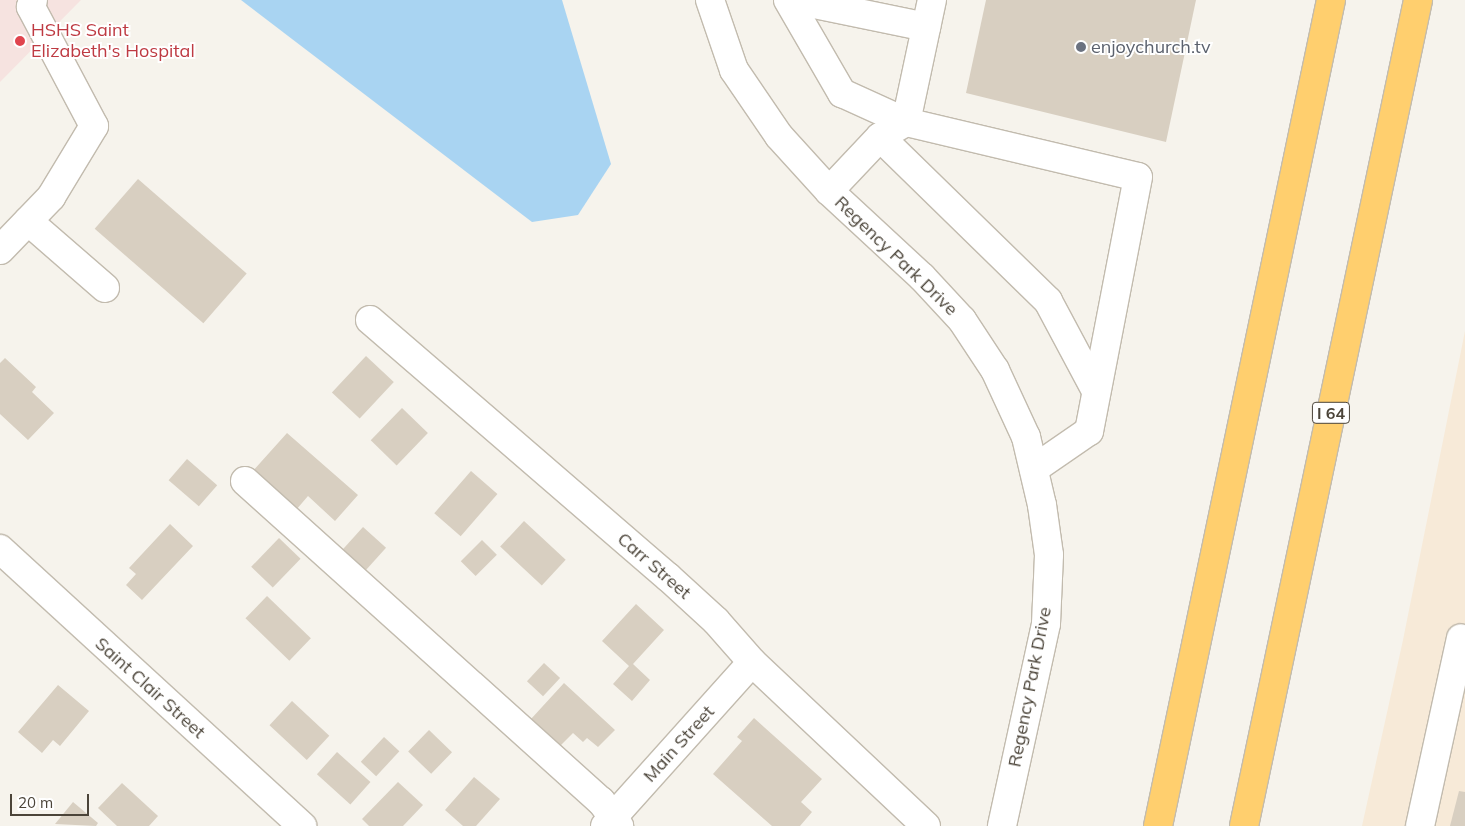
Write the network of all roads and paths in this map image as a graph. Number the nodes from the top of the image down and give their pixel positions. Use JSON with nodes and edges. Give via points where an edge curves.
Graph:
{"nodes":[{"id":1,"x":710,"y":0,"type":"edge"},
{"id":2,"x":788,"y":0,"type":"edge"},
{"id":3,"x":795,"y":0,"type":"edge"},
{"id":4,"x":932,"y":0,"type":"edge"},
{"id":5,"x":1331,"y":0,"type":"edge"},
{"id":6,"x":1418,"y":0,"type":"edge"},
{"id":7,"x":32,"y":4,"type":"edge"},
{"id":8,"x":926,"y":27,"type":"junction"},
{"id":9,"x":906,"y":122,"type":"junction"},
{"id":10,"x":880,"y":137,"type":"junction"},
{"id":11,"x":829,"y":191,"type":"junction"},
{"id":12,"x":28,"y":221,"type":"junction"},
{"id":13,"x":0,"y":250,"type":"edge"},
{"id":14,"x":105,"y":288,"type":"dead end"},
{"id":15,"x":370,"y":320,"type":"dead end"},
{"id":16,"x":1096,"y":391,"type":"junction"},
{"id":17,"x":1034,"y":469,"type":"junction"},
{"id":18,"x":245,"y":482,"type":"dead end"},
{"id":19,"x":0,"y":549,"type":"edge"},
{"id":20,"x":1461,"y":638,"type":"dead end"},
{"id":21,"x":752,"y":662,"type":"junction"},
{"id":22,"x":612,"y":824,"type":"edge"},
{"id":23,"x":302,"y":826,"type":"edge"},
{"id":24,"x":926,"y":826,"type":"edge"},
{"id":25,"x":1002,"y":826,"type":"edge"},
{"id":26,"x":1158,"y":826,"type":"edge"},
{"id":27,"x":1244,"y":826,"type":"edge"},
{"id":28,"x":1420,"y":826,"type":"edge"}],
"edges":[{"from":1,"to":11,"type":"street","name":"Regency Park Drive","via":[[734,70],[779,136]]},
{"from":2,"to":9,"type":"street","via":[[842,92]]},
{"from":3,"to":8,"type":"street"},
{"from":4,"to":8,"type":"street"},
{"from":5,"to":26,"type":"highway"},
{"from":6,"to":27,"type":"highway","number":"I 64"},
{"from":7,"to":12,"type":"street","via":[[94,126],[51,197]]},
{"from":8,"to":9,"type":"street"},
{"from":9,"to":10,"type":"street"},
{"from":9,"to":16,"type":"street","via":[[1138,177]]},
{"from":10,"to":11,"type":"street"},
{"from":10,"to":16,"type":"street","via":[[1048,301]]},
{"from":11,"to":17,"type":"street","name":"Regency Park Drive","via":[[922,277],[962,320],[995,370],[1026,437]]},
{"from":12,"to":13,"type":"street"},
{"from":12,"to":14,"type":"street"},
{"from":15,"to":21,"type":"street","name":"Carr Street","via":[[668,577],[716,621]]},
{"from":16,"to":17,"type":"street","via":[[1089,431]]},
{"from":17,"to":25,"type":"street","name":"Regency Park Drive","via":[[1049,555],[1046,624]]},
{"from":18,"to":22,"type":"street","via":[[601,801]]},
{"from":19,"to":23,"type":"street","name":"Saint Clair Street"},
{"from":20,"to":28,"type":"street"},
{"from":21,"to":22,"type":"street","name":"Main Street"},
{"from":21,"to":24,"type":"street","name":"Carr Street"}]}
